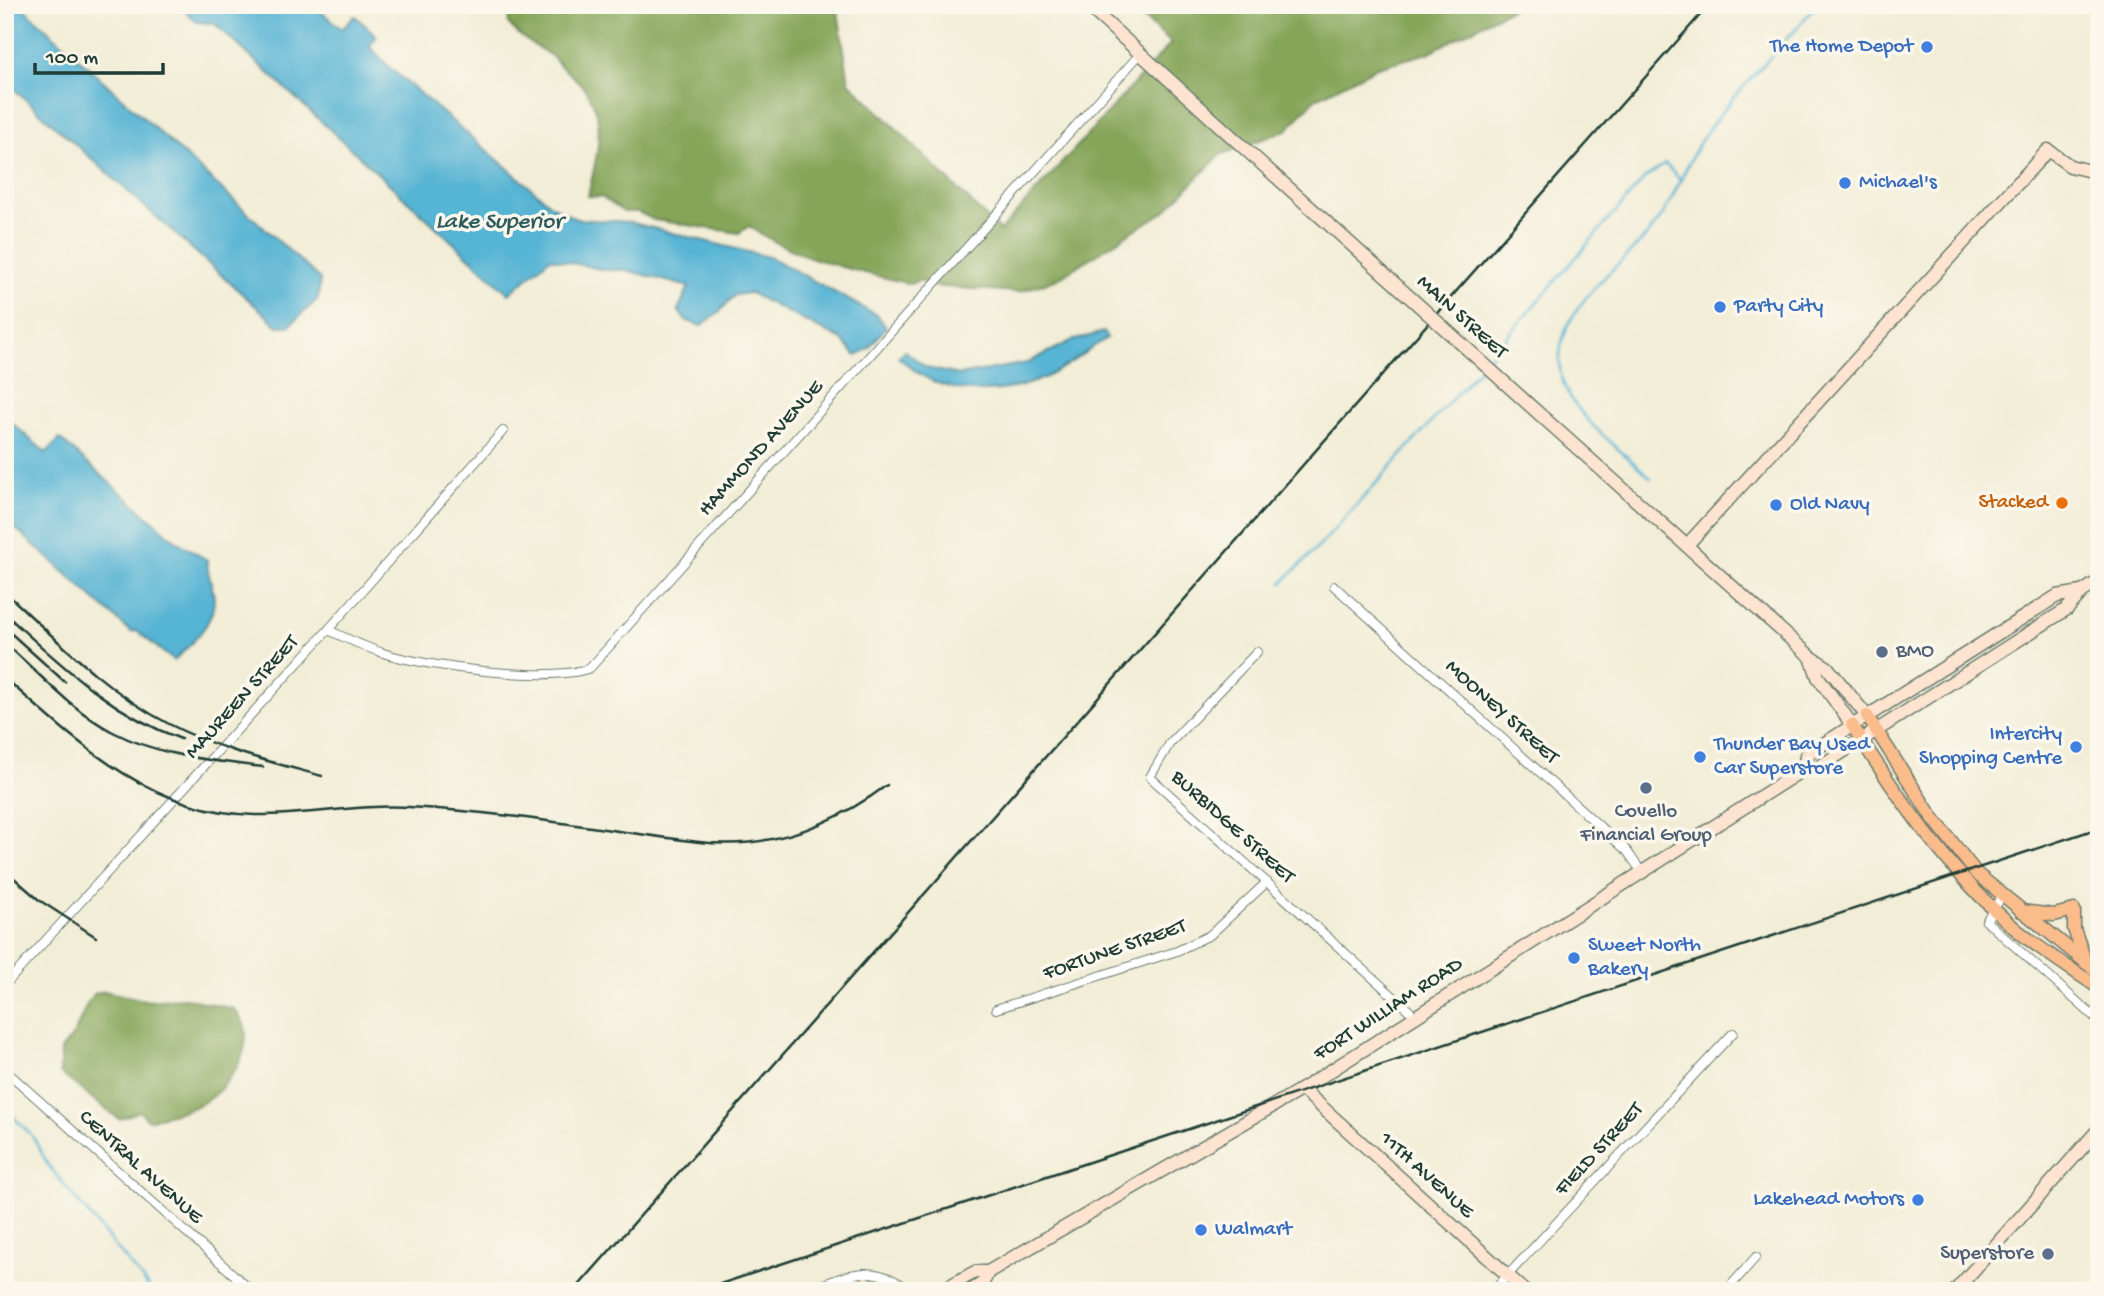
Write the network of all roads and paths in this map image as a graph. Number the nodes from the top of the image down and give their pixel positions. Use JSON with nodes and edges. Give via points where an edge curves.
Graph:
{"nodes":[{"id":1,"x":1087,"y":5,"type":"edge"},
{"id":2,"x":1140,"y":54,"type":"junction"},
{"id":3,"x":2099,"y":173,"type":"edge"},
{"id":4,"x":503,"y":431,"type":"dead end"},
{"id":5,"x":1687,"y":545,"type":"junction"},
{"id":6,"x":2099,"y":581,"type":"edge"},
{"id":7,"x":1334,"y":586,"type":"dead end"},
{"id":8,"x":2082,"y":592,"type":"junction"},
{"id":9,"x":328,"y":630,"type":"junction"},
{"id":10,"x":1258,"y":652,"type":"dead end"},
{"id":11,"x":1811,"y":657,"type":"junction"},
{"id":12,"x":1867,"y":716,"type":"junction"},
{"id":13,"x":1853,"y":725,"type":"junction"},
{"id":14,"x":1877,"y":731,"type":"junction"},
{"id":15,"x":1862,"y":740,"type":"junction"},
{"id":16,"x":1804,"y":769,"type":"junction"},
{"id":17,"x":1641,"y":871,"type":"junction"},
{"id":18,"x":1267,"y":882,"type":"junction"},
{"id":19,"x":2003,"y":896,"type":"junction"},
{"id":20,"x":1994,"y":910,"type":"junction"},
{"id":21,"x":2020,"y":911,"type":"junction"},
{"id":22,"x":2086,"y":963,"type":"junction"},
{"id":23,"x":2099,"y":973,"type":"edge"},
{"id":24,"x":5,"y":985,"type":"edge"},
{"id":25,"x":2099,"y":988,"type":"edge"},
{"id":26,"x":996,"y":1009,"type":"dead end"},
{"id":27,"x":1414,"y":1015,"type":"junction"},
{"id":28,"x":2099,"y":1021,"type":"edge"},
{"id":29,"x":1733,"y":1032,"type":"dead end"},
{"id":30,"x":5,"y":1070,"type":"edge"},
{"id":31,"x":1302,"y":1089,"type":"junction"},
{"id":32,"x":2099,"y":1129,"type":"edge"},
{"id":33,"x":1756,"y":1257,"type":"dead end"},
{"id":34,"x":988,"y":1272,"type":"junction"},
{"id":35,"x":1507,"y":1275,"type":"junction"},
{"id":36,"x":832,"y":1281,"type":"junction"},
{"id":37,"x":870,"y":1287,"type":"edge"},
{"id":38,"x":252,"y":1291,"type":"edge"},
{"id":39,"x":806,"y":1291,"type":"edge"},
{"id":40,"x":892,"y":1291,"type":"edge"},
{"id":41,"x":911,"y":1291,"type":"edge"},
{"id":42,"x":940,"y":1291,"type":"edge"},
{"id":43,"x":970,"y":1291,"type":"edge"},
{"id":44,"x":1493,"y":1291,"type":"edge"},
{"id":45,"x":1525,"y":1291,"type":"edge"},
{"id":46,"x":1726,"y":1291,"type":"edge"},
{"id":47,"x":1955,"y":1291,"type":"edge"}],
"edges":[{"from":1,"to":2,"type":"street","name":"MAIN STREET"},
{"from":2,"to":5,"type":"street","name":"MAIN STREET","bridge":true},
{"from":2,"to":9,"type":"street","name":"HAMMOND AVENUE","via":[[590,668],[564,675],[446,666],[383,653]]},
{"from":3,"to":5,"type":"street","via":[[2070,166],[2048,150]]},
{"from":4,"to":9,"type":"street","name":"MAUREEN STREET"},
{"from":5,"to":11,"type":"street","name":"MAIN STREET"},
{"from":6,"to":8,"type":"street","name":"FORT WILLIAM ROAD"},
{"from":7,"to":17,"type":"street","name":"MOONEY STREET","via":[[1627,851]]},
{"from":8,"to":12,"type":"street","name":"FORT WILLIAM ROAD","via":[[2057,596]]},
{"from":8,"to":14,"type":"street","name":"FORT WILLIAM ROAD","via":[[2067,609]]},
{"from":9,"to":24,"type":"street","name":"MAUREEN STREET"},
{"from":10,"to":18,"type":"street","name":"BURBIDGE STREET","via":[[1170,743],[1150,777]]},
{"from":11,"to":12,"type":"street","name":"MAIN STREET","via":[[1827,667]]},
{"from":11,"to":13,"type":"street","name":"MAIN STREET","via":[[1818,677]]},
{"from":12,"to":13,"type":"street","name":"FORT WILLIAM ROAD"},
{"from":12,"to":14,"type":"main road"},
{"from":13,"to":15,"type":"main road"},
{"from":13,"to":16,"type":"street","name":"FORT WILLIAM ROAD","via":[[1806,755]]},
{"from":14,"to":15,"type":"street","name":"FORT WILLIAM ROAD"},
{"from":14,"to":19,"type":"main road","via":[[1958,853]]},
{"from":15,"to":16,"type":"street","name":"FORT WILLIAM ROAD","via":[[1819,767]]},
{"from":15,"to":20,"type":"main road","via":[[1920,828]]},
{"from":16,"to":17,"type":"street","name":"FORT WILLIAM ROAD"},
{"from":17,"to":27,"type":"street","name":"FORT WILLIAM ROAD"},
{"from":18,"to":26,"type":"street","name":"FORTUNE STREET","via":[[1210,935],[1158,957]]},
{"from":18,"to":27,"type":"street","name":"BURBIDGE STREET"},
{"from":19,"to":20,"type":"street"},
{"from":19,"to":21,"type":"main road"},
{"from":20,"to":25,"type":"main road","via":[[2036,946]]},
{"from":20,"to":28,"type":"street","via":[[1986,921]]},
{"from":21,"to":22,"type":"main road"},
{"from":21,"to":22,"type":"main road","via":[[2054,915],[2074,910],[2074,929]]},
{"from":22,"to":23,"type":"main road"},
{"from":27,"to":31,"type":"street","name":"FORT WILLIAM ROAD"},
{"from":29,"to":35,"type":"street","name":"FIELD STREET"},
{"from":30,"to":38,"type":"street","name":"CENTRAL AVENUE"},
{"from":31,"to":34,"type":"street","name":"FORT WILLIAM ROAD"},
{"from":31,"to":35,"type":"street","name":"11TH AVENUE"},
{"from":32,"to":47,"type":"street"},
{"from":33,"to":46,"type":"street"},
{"from":34,"to":42,"type":"street","name":"FORT WILLIAM ROAD","via":[[975,1272]]},
{"from":34,"to":43,"type":"street","name":"FORT WILLIAM ROAD","via":[[983,1283]]},
{"from":35,"to":44,"type":"street","name":"FIELD STREET"},
{"from":35,"to":45,"type":"street","name":"11TH AVENUE"},
{"from":36,"to":37,"type":"street"},
{"from":36,"to":39,"type":"street"},
{"from":36,"to":41,"type":"street","via":[[858,1271],[876,1273],[894,1278]]},
{"from":37,"to":40,"type":"street"}]}
